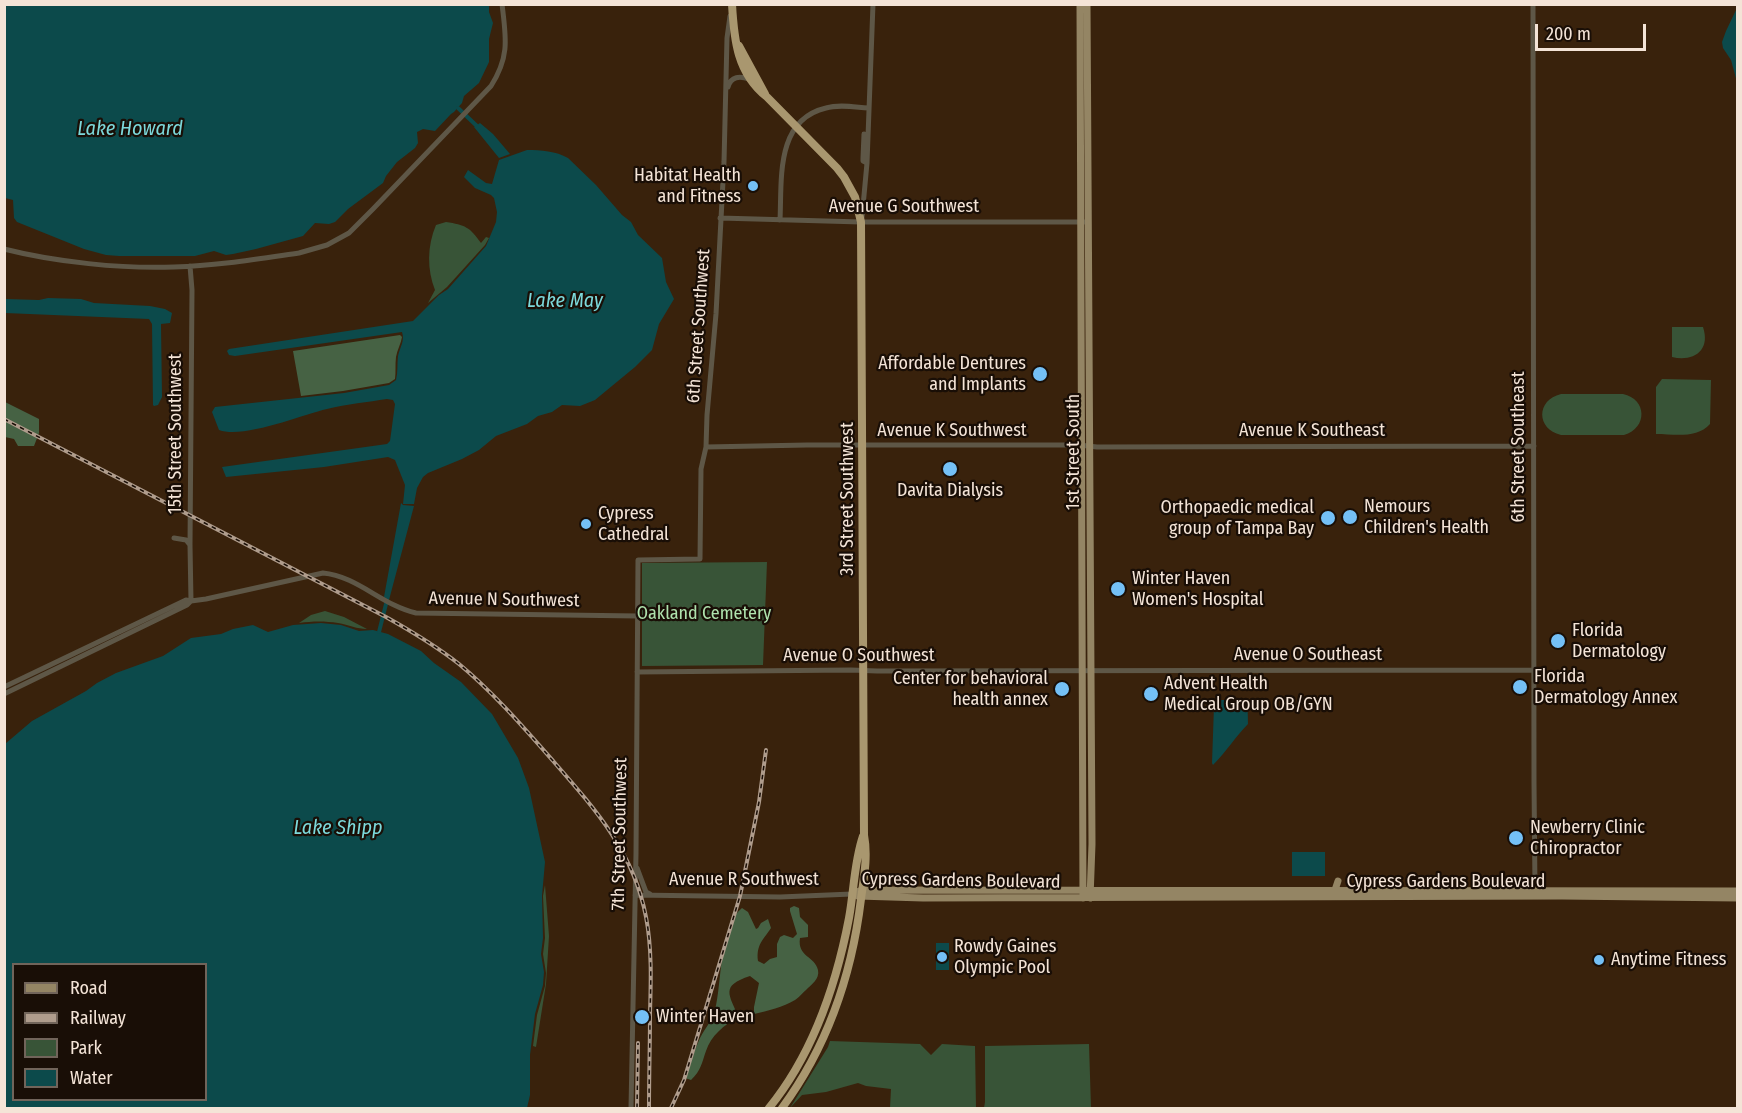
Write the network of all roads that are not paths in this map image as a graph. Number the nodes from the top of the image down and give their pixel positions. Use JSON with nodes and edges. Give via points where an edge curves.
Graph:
{"nodes":[{"id":1,"x":502,"y":4,"type":"edge"},
{"id":2,"x":732,"y":4,"type":"edge"},
{"id":3,"x":873,"y":4,"type":"edge"},
{"id":4,"x":1080,"y":4,"type":"edge"},
{"id":5,"x":1087,"y":4,"type":"edge"},
{"id":6,"x":1533,"y":4,"type":"edge"},
{"id":7,"x":737,"y":42,"type":"junction"},
{"id":8,"x":749,"y":79,"type":"junction"},
{"id":9,"x":726,"y":94,"type":"junction"},
{"id":10,"x":767,"y":97,"type":"junction"},
{"id":11,"x":868,"y":108,"type":"junction"},
{"id":12,"x":796,"y":127,"type":"junction"},
{"id":13,"x":720,"y":218,"type":"junction"},
{"id":14,"x":780,"y":220,"type":"junction"},
{"id":15,"x":861,"y":222,"type":"junction"},
{"id":16,"x":1084,"y":222,"type":"junction"},
{"id":17,"x":4,"y":249,"type":"edge"},
{"id":18,"x":200,"y":265,"type":"junction"},
{"id":19,"x":190,"y":266,"type":"junction"},
{"id":20,"x":191,"y":281,"type":"junction"},
{"id":21,"x":862,"y":446,"type":"junction"},
{"id":22,"x":1085,"y":446,"type":"junction"},
{"id":23,"x":1534,"y":446,"type":"junction"},
{"id":24,"x":706,"y":447,"type":"junction"},
{"id":25,"x":174,"y":538,"type":"dead end"},
{"id":26,"x":190,"y":545,"type":"junction"},
{"id":27,"x":638,"y":560,"type":"joint"},
{"id":28,"x":191,"y":601,"type":"junction"},
{"id":29,"x":638,"y":616,"type":"junction"},
{"id":30,"x":864,"y":670,"type":"junction"},
{"id":31,"x":1534,"y":670,"type":"junction"},
{"id":32,"x":1086,"y":671,"type":"junction"},
{"id":33,"x":637,"y":672,"type":"junction"},
{"id":34,"x":4,"y":687,"type":"edge"},
{"id":35,"x":4,"y":694,"type":"edge"},
{"id":36,"x":1082,"y":697,"type":"junction"},
{"id":37,"x":1090,"y":717,"type":"junction"},
{"id":38,"x":864,"y":834,"type":"junction"},
{"id":39,"x":636,"y":866,"type":"junction"},
{"id":40,"x":1338,"y":881,"type":"dead end"},
{"id":41,"x":1535,"y":890,"type":"junction"},
{"id":42,"x":1612,"y":890,"type":"junction"},
{"id":43,"x":1640,"y":891,"type":"junction"},
{"id":44,"x":1737,"y":891,"type":"edge"},
{"id":45,"x":852,"y":894,"type":"junction"},
{"id":46,"x":862,"y":894,"type":"junction"},
{"id":47,"x":1087,"y":894,"type":"junction"},
{"id":48,"x":1169,"y":894,"type":"junction"},
{"id":49,"x":1337,"y":894,"type":"junction"},
{"id":50,"x":635,"y":895,"type":"junction"},
{"id":51,"x":651,"y":895,"type":"junction"},
{"id":52,"x":1572,"y":896,"type":"junction"},
{"id":53,"x":1620,"y":897,"type":"junction"},
{"id":54,"x":1737,"y":898,"type":"edge"},
{"id":55,"x":631,"y":1108,"type":"edge"},
{"id":56,"x":769,"y":1108,"type":"edge"},
{"id":57,"x":782,"y":1108,"type":"edge"}],
"edges":[{"from":1,"to":18,"type":"street","via":[[505,54],[491,86],[349,233],[299,253]]},
{"from":2,"to":7,"type":"highway"},
{"from":2,"to":9,"type":"street","name":"6th Street Southwest"},
{"from":3,"to":11,"type":"street","name":"3rd Street Southwest"},
{"from":4,"to":16,"type":"main road","name":"1st Street South"},
{"from":5,"to":16,"type":"main road","name":"1st Street South"},
{"from":6,"to":23,"type":"street","name":"6th Street Southeast"},
{"from":7,"to":8,"type":"highway"},
{"from":7,"to":10,"type":"highway"},
{"from":8,"to":9,"type":"street","via":[[734,78]]},
{"from":8,"to":10,"type":"highway"},
{"from":9,"to":13,"type":"street","name":"6th Street Southwest"},
{"from":10,"to":12,"type":"highway"},
{"from":11,"to":12,"type":"street","via":[[825,108],[811,113]]},
{"from":11,"to":15,"type":"street","name":"3rd Street Southwest"},
{"from":12,"to":14,"type":"street","via":[[783,157]]},
{"from":12,"to":15,"type":"highway","via":[[844,177],[855,197]]},
{"from":13,"to":14,"type":"street","name":"Avenue G Southwest"},
{"from":13,"to":24,"type":"street","name":"6th Street Southwest"},
{"from":14,"to":15,"type":"street","name":"Avenue G Southwest"},
{"from":15,"to":16,"type":"street","name":"Avenue G Southwest"},
{"from":15,"to":21,"type":"highway","name":"3rd Street Southwest"},
{"from":16,"to":22,"type":"main road","name":"1st Street South"},
{"from":17,"to":19,"type":"street","via":[[100,264]]},
{"from":18,"to":19,"type":"street"},
{"from":18,"to":20,"type":"street"},
{"from":19,"to":20,"type":"street","name":"15th Street Southwest"},
{"from":20,"to":26,"type":"street","name":"15th Street Southwest"},
{"from":21,"to":22,"type":"street","name":"Avenue K Southwest"},
{"from":21,"to":24,"type":"street","name":"Avenue K Southwest"},
{"from":21,"to":30,"type":"highway","name":"3rd Street Southwest"},
{"from":22,"to":23,"type":"street","name":"Avenue K Southeast"},
{"from":22,"to":32,"type":"main road","name":"1st Street South"},
{"from":23,"to":31,"type":"street","name":"6th Street Southeast"},
{"from":24,"to":27,"type":"street","name":"6th Street Southwest","via":[[701,469],[700,559]]},
{"from":25,"to":26,"type":"street"},
{"from":26,"to":28,"type":"street","name":"15th Street Southwest"},
{"from":27,"to":29,"type":"street","name":"7th Street Southwest"},
{"from":28,"to":29,"type":"street","name":"Avenue N Southwest","via":[[323,573],[341,577],[416,613]]},
{"from":28,"to":34,"type":"street","via":[[171,606]]},
{"from":28,"to":35,"type":"street"},
{"from":29,"to":33,"type":"street","name":"7th Street Southwest"},
{"from":30,"to":32,"type":"street","name":"Avenue O Southwest"},
{"from":30,"to":33,"type":"street","name":"Avenue O Southwest"},
{"from":30,"to":38,"type":"highway","name":"3rd Street Southwest"},
{"from":31,"to":32,"type":"street","name":"Avenue O Southeast"},
{"from":31,"to":41,"type":"street","name":"6th Street Southeast"},
{"from":32,"to":36,"type":"main road","name":"1st Street South"},
{"from":32,"to":37,"type":"main road","name":"1st Street South"},
{"from":33,"to":39,"type":"street","name":"7th Street Southwest"},
{"from":36,"to":37,"type":"main road"},
{"from":36,"to":47,"type":"main road","name":"1st Street South"},
{"from":37,"to":47,"type":"main road","name":"1st Street South"},
{"from":38,"to":45,"type":"highway","name":"3rd Street Southwest"},
{"from":38,"to":46,"type":"highway","name":"3rd Street Southwest"},
{"from":39,"to":50,"type":"street","name":"7th Street Southwest"},
{"from":39,"to":51,"type":"street","via":[[646,892]]},
{"from":40,"to":49,"type":"main road"},
{"from":41,"to":42,"type":"main road","name":"Cypress Gardens Boulevard"},
{"from":41,"to":49,"type":"main road","name":"Cypress Gardens Boulevard","via":[[1361,890]]},
{"from":42,"to":43,"type":"main road","name":"Cypress Gardens Boulevard"},
{"from":42,"to":52,"type":"main road"},
{"from":43,"to":44,"type":"main road","name":"Cypress Gardens Boulevard"},
{"from":43,"to":53,"type":"main road"},
{"from":45,"to":46,"type":"main road","name":"Cypress Gardens Boulevard"},
{"from":45,"to":51,"type":"street","name":"Avenue R Southwest"},
{"from":45,"to":56,"type":"highway","name":"3rd Street Southwest","via":[[839,962],[817,1029],[797,1068]]},
{"from":46,"to":47,"type":"main road","name":"Cypress Gardens Boulevard"},
{"from":46,"to":57,"type":"highway","name":"3rd Street Southwest","via":[[832,1018],[810,1066]]},
{"from":47,"to":48,"type":"main road","name":"Cypress Gardens Boulevard"},
{"from":47,"to":48,"type":"main road","name":"Cypress Gardens Boulevard"},
{"from":48,"to":49,"type":"main road","name":"Cypress Gardens Boulevard","via":[[1199,890]]},
{"from":48,"to":49,"type":"main road","name":"Cypress Gardens Boulevard"},
{"from":49,"to":52,"type":"main road","name":"Cypress Gardens Boulevard"},
{"from":50,"to":51,"type":"street","name":"Avenue R Southwest"},
{"from":50,"to":55,"type":"street","name":"7th Street Southwest"},
{"from":52,"to":53,"type":"main road","name":"Cypress Gardens Boulevard"},
{"from":53,"to":54,"type":"main road","name":"Cypress Gardens Boulevard"}]}
